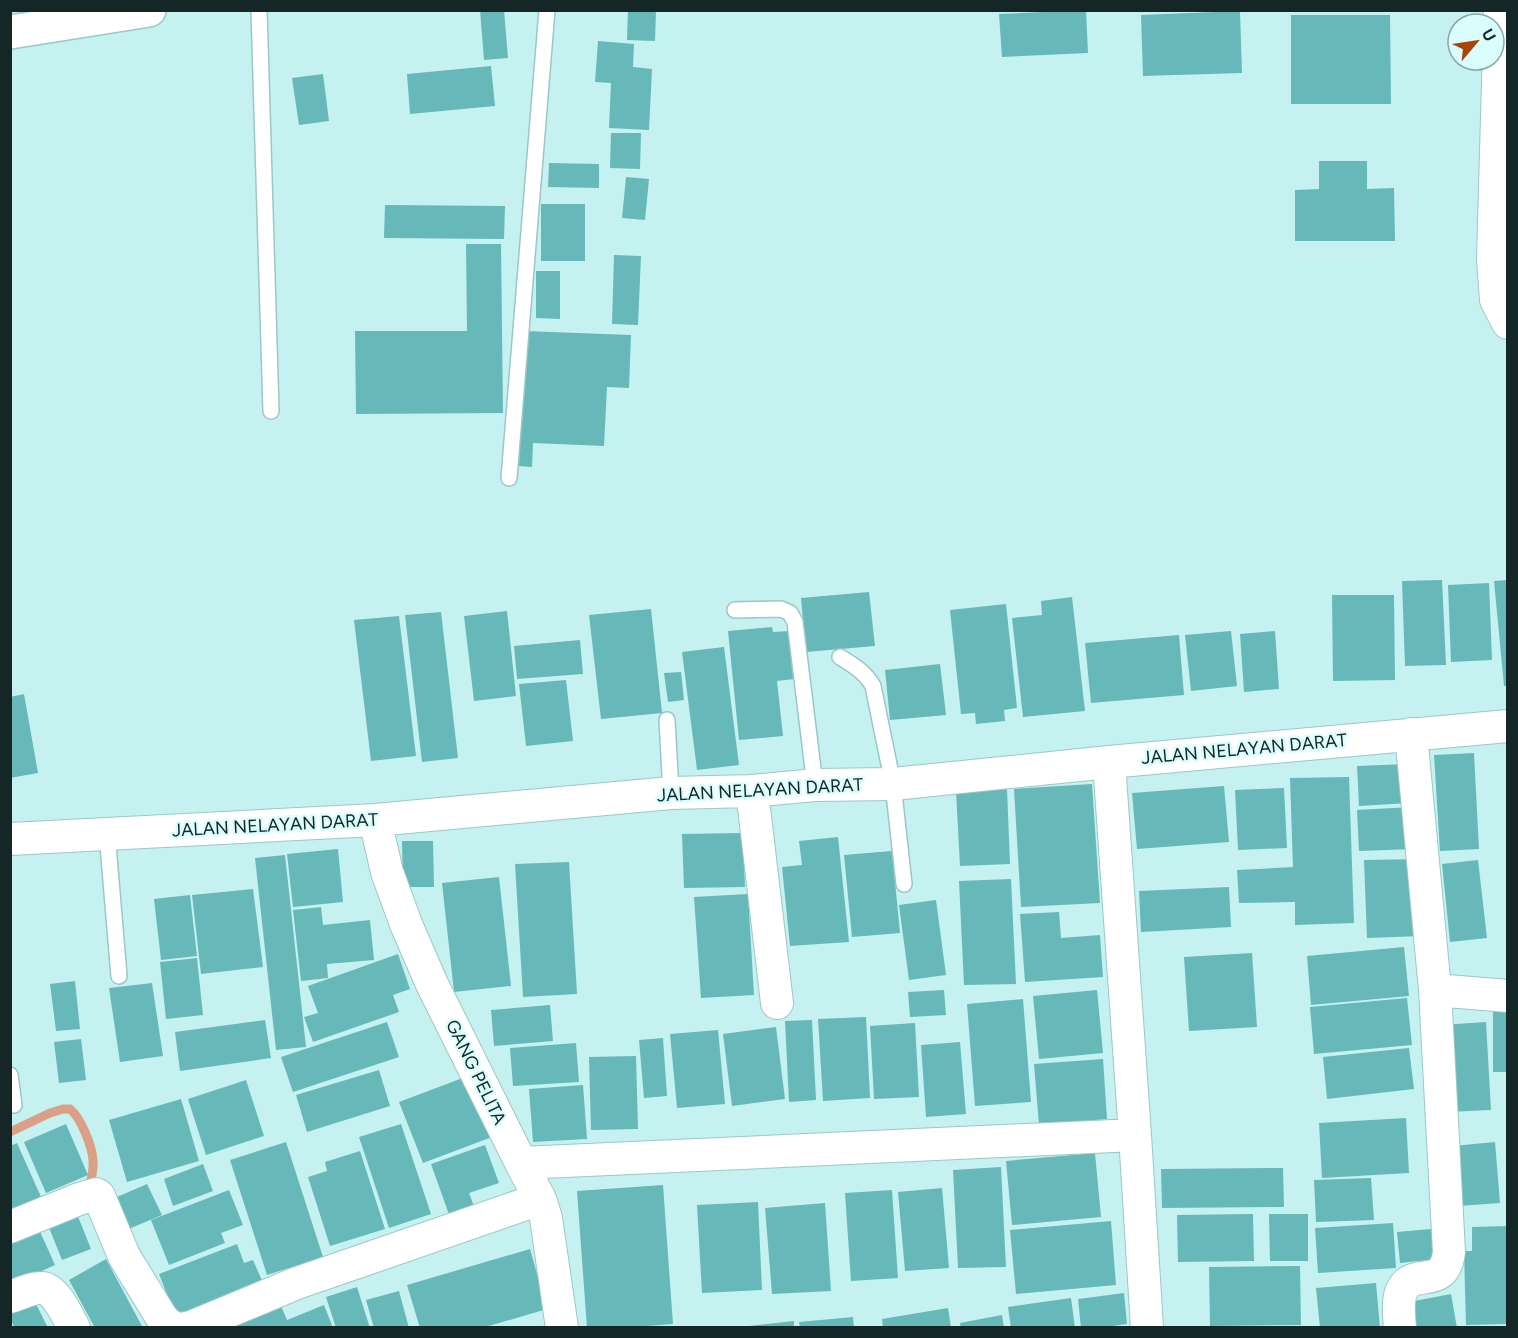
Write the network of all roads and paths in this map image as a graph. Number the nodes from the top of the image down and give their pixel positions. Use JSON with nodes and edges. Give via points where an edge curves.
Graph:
{"nodes":[{"id":1,"x":149,"y":10,"type":"edge"},
{"id":2,"x":259,"y":10,"type":"edge"},
{"id":3,"x":547,"y":10,"type":"edge"},
{"id":4,"x":1500,"y":10,"type":"edge"},
{"id":5,"x":10,"y":32,"type":"edge"},
{"id":6,"x":1508,"y":323,"type":"edge"},
{"id":7,"x":272,"y":411,"type":"dead end"},
{"id":8,"x":509,"y":478,"type":"dead end"},
{"id":9,"x":735,"y":610,"type":"dead end"},
{"id":10,"x":840,"y":657,"type":"dead end"},
{"id":11,"x":667,"y":720,"type":"dead end"},
{"id":12,"x":1508,"y":726,"type":"edge"},
{"id":13,"x":1411,"y":734,"type":"junction"},
{"id":14,"x":1109,"y":762,"type":"junction"},
{"id":15,"x":893,"y":784,"type":"junction"},
{"id":16,"x":815,"y":785,"type":"junction"},
{"id":17,"x":752,"y":791,"type":"junction"},
{"id":18,"x":671,"y":793,"type":"junction"},
{"id":19,"x":375,"y":820,"type":"junction"},
{"id":20,"x":107,"y":833,"type":"junction"},
{"id":21,"x":10,"y":839,"type":"edge"},
{"id":22,"x":904,"y":885,"type":"dead end"},
{"id":23,"x":119,"y":976,"type":"dead end"},
{"id":24,"x":1435,"y":990,"type":"junction"},
{"id":25,"x":1508,"y":996,"type":"edge"},
{"id":26,"x":777,"y":1003,"type":"dead end"},
{"id":27,"x":10,"y":1075,"type":"edge"},
{"id":28,"x":14,"y":1105,"type":"dead end"},
{"id":29,"x":1136,"y":1135,"type":"junction"},
{"id":30,"x":521,"y":1163,"type":"junction"},
{"id":31,"x":540,"y":1199,"type":"junction"},
{"id":32,"x":10,"y":1227,"type":"edge"},
{"id":33,"x":10,"y":1297,"type":"edge"},
{"id":34,"x":174,"y":1324,"type":"edge"},
{"id":35,"x":74,"y":1328,"type":"edge"},
{"id":36,"x":562,"y":1328,"type":"edge"},
{"id":37,"x":1147,"y":1328,"type":"edge"},
{"id":38,"x":1400,"y":1328,"type":"edge"}],
"edges":[{"from":1,"to":5,"type":"street"},
{"from":2,"to":7,"type":"lane"},
{"from":3,"to":8,"type":"lane"},
{"from":4,"to":6,"type":"street","via":[[1493,259],[1496,300]]},
{"from":9,"to":16,"type":"lane","via":[[781,609],[790,613],[795,622]]},
{"from":10,"to":15,"type":"lane","via":[[873,686]]},
{"from":11,"to":18,"type":"lane"},
{"from":12,"to":13,"type":"street","name":"JALAN NELAYAN DARAT"},
{"from":13,"to":14,"type":"street","name":"JALAN NELAYAN DARAT"},
{"from":13,"to":24,"type":"street"},
{"from":14,"to":15,"type":"street","name":"JALAN NELAYAN DARAT"},
{"from":14,"to":29,"type":"street"},
{"from":15,"to":16,"type":"street","name":"JALAN NELAYAN DARAT"},
{"from":15,"to":22,"type":"lane"},
{"from":16,"to":17,"type":"street","name":"JALAN NELAYAN DARAT"},
{"from":17,"to":18,"type":"street","name":"JALAN NELAYAN DARAT"},
{"from":17,"to":26,"type":"street"},
{"from":18,"to":19,"type":"street","name":"JALAN NELAYAN DARAT"},
{"from":19,"to":20,"type":"street","name":"JALAN NELAYAN DARAT"},
{"from":19,"to":30,"type":"street","name":"GANG PELITA","via":[[387,872],[406,924]]},
{"from":20,"to":21,"type":"street","name":"JALAN NELAYAN DARAT"},
{"from":20,"to":23,"type":"lane"},
{"from":24,"to":25,"type":"street"},
{"from":24,"to":38,"type":"street","via":[[1448,1262],[1436,1276],[1406,1284],[1401,1292]]},
{"from":27,"to":28,"type":"lane"},
{"from":29,"to":30,"type":"street"},
{"from":29,"to":37,"type":"street"},
{"from":30,"to":31,"type":"street","name":"GANG PELITA"},
{"from":31,"to":34,"type":"street","via":[[297,1283],[191,1327]]},
{"from":31,"to":36,"type":"street","name":"GANG PELITA"},
{"from":32,"to":34,"type":"street","via":[[96,1194],[124,1256]]},
{"from":33,"to":35,"type":"street","via":[[41,1287],[49,1290]]}]}
